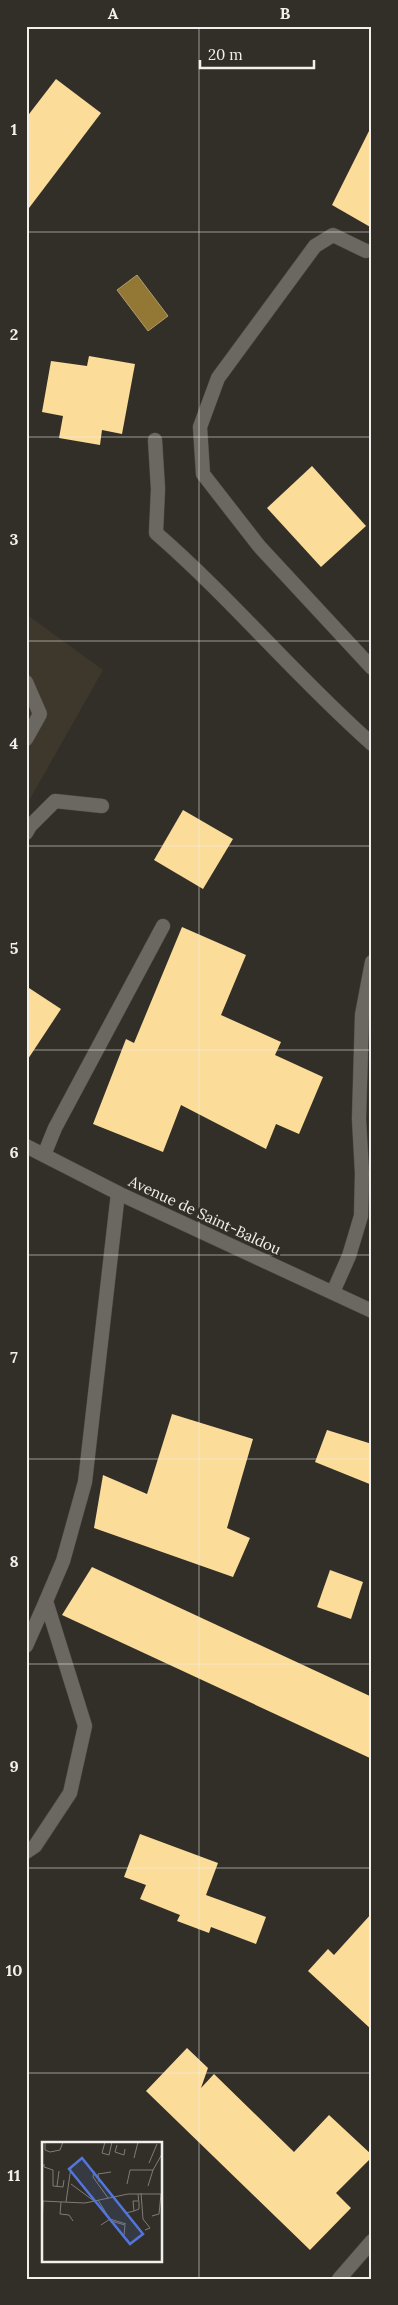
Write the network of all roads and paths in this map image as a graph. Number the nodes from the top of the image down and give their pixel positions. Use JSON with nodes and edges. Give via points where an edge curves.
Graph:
{"nodes":[{"id":1,"x":366,"y":251,"type":"dead end"},
{"id":2,"x":155,"y":440,"type":"dead end"},
{"id":3,"x":372,"y":668,"type":"edge"},
{"id":4,"x":26,"y":682,"type":"edge"},
{"id":5,"x":26,"y":739,"type":"edge"},
{"id":6,"x":372,"y":744,"type":"edge"},
{"id":7,"x":102,"y":806,"type":"dead end"},
{"id":8,"x":26,"y":833,"type":"edge"},
{"id":9,"x":163,"y":926,"type":"dead end"},
{"id":10,"x":372,"y":962,"type":"edge"},
{"id":11,"x":369,"y":992,"type":"edge"},
{"id":12,"x":26,"y":1146,"type":"edge"},
{"id":13,"x":44,"y":1155,"type":"junction"},
{"id":14,"x":118,"y":1193,"type":"junction"},
{"id":15,"x":333,"y":1292,"type":"junction"},
{"id":16,"x":372,"y":1311,"type":"edge"},
{"id":17,"x":46,"y":1601,"type":"junction"},
{"id":18,"x":26,"y":1646,"type":"edge"},
{"id":19,"x":26,"y":1852,"type":"edge"},
{"id":20,"x":372,"y":2241,"type":"edge"},
{"id":21,"x":339,"y":2279,"type":"edge"}],
"edges":[{"from":1,"to":3,"type":"street","via":[[332,235],[314,246],[218,378],[200,427],[203,474],[259,546]]},
{"from":2,"to":6,"type":"street","via":[[156,533],[195,568],[332,709]]},
{"from":4,"to":5,"type":"street","via":[[40,714]]},
{"from":7,"to":8,"type":"street","via":[[55,801]]},
{"from":9,"to":13,"type":"street","via":[[55,1128]]},
{"from":10,"to":11,"type":"street"},
{"from":11,"to":15,"type":"street","via":[[362,1015],[361,1216],[349,1256]]},
{"from":12,"to":13,"type":"street","name":"Avenue de Saint-Baldou"},
{"from":13,"to":14,"type":"street","name":"Avenue de Saint-Baldou"},
{"from":14,"to":15,"type":"street","name":"Avenue de Saint-Baldou"},
{"from":14,"to":17,"type":"street","via":[[85,1482],[63,1561]]},
{"from":15,"to":16,"type":"street","name":"Avenue de Saint-Baldou"},
{"from":17,"to":18,"type":"street"},
{"from":17,"to":19,"type":"street","via":[[85,1726],[70,1793],[35,1846]]},
{"from":20,"to":21,"type":"street"}]}
